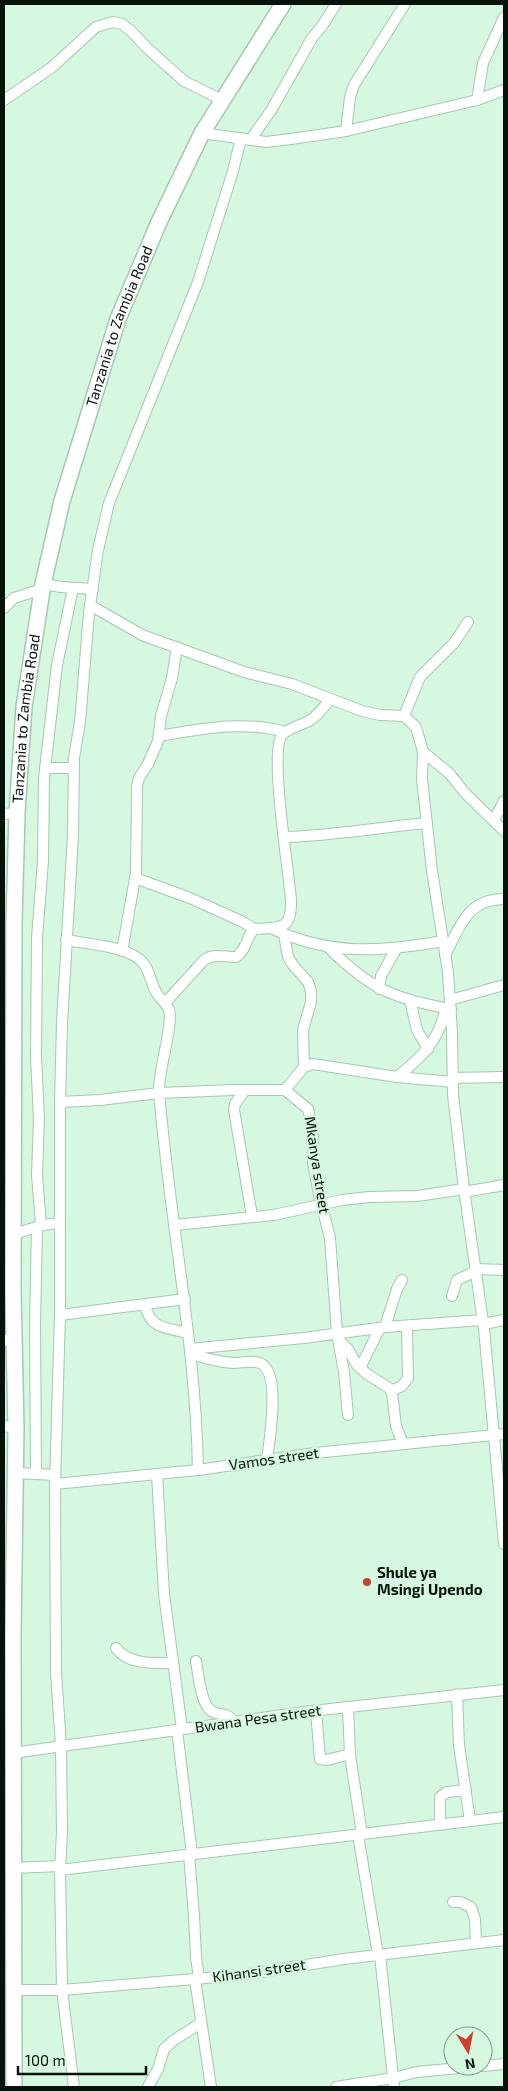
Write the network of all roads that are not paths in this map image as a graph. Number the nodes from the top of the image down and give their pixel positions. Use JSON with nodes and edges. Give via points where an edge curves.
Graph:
{"nodes":[{"id":1,"x":283,"y":4,"type":"edge"},
{"id":2,"x":336,"y":4,"type":"edge"},
{"id":3,"x":405,"y":4,"type":"edge"},
{"id":4,"x":504,"y":18,"type":"edge"},
{"id":5,"x":504,"y":90,"type":"edge"},
{"id":6,"x":4,"y":100,"type":"edge"},
{"id":7,"x":222,"y":100,"type":"junction"},
{"id":8,"x":477,"y":100,"type":"junction"},
{"id":9,"x":346,"y":131,"type":"junction"},
{"id":10,"x":202,"y":133,"type":"junction"},
{"id":11,"x":246,"y":138,"type":"junction"},
{"id":12,"x":42,"y":586,"type":"junction"},
{"id":13,"x":73,"y":588,"type":"junction"},
{"id":14,"x":93,"y":589,"type":"junction"},
{"id":15,"x":90,"y":605,"type":"junction"},
{"id":16,"x":4,"y":608,"type":"edge"},
{"id":17,"x":468,"y":622,"type":"dead end"},
{"id":18,"x":177,"y":647,"type":"junction"},
{"id":19,"x":330,"y":699,"type":"junction"},
{"id":20,"x":404,"y":716,"type":"junction"},
{"id":21,"x":285,"y":732,"type":"junction"},
{"id":22,"x":159,"y":736,"type":"junction"},
{"id":23,"x":423,"y":752,"type":"junction"},
{"id":24,"x":45,"y":768,"type":"junction"},
{"id":25,"x":74,"y":768,"type":"junction"},
{"id":26,"x":504,"y":801,"type":"edge"},
{"id":27,"x":10,"y":813,"type":"edge"},
{"id":28,"x":494,"y":820,"type":"junction"},
{"id":29,"x":427,"y":823,"type":"junction"},
{"id":30,"x":504,"y":831,"type":"edge"},
{"id":31,"x":285,"y":837,"type":"junction"},
{"id":32,"x":135,"y":878,"type":"junction"},
{"id":33,"x":504,"y":899,"type":"edge"},
{"id":34,"x":9,"y":920,"type":"edge"},
{"id":35,"x":271,"y":928,"type":"junction"},
{"id":36,"x":254,"y":929,"type":"junction"},
{"id":37,"x":284,"y":934,"type":"junction"},
{"id":38,"x":66,"y":940,"type":"junction"},
{"id":39,"x":443,"y":941,"type":"junction"},
{"id":40,"x":329,"y":948,"type":"junction"},
{"id":41,"x":396,"y":949,"type":"junction"},
{"id":42,"x":122,"y":951,"type":"junction"},
{"id":43,"x":445,"y":955,"type":"junction"},
{"id":44,"x":504,"y":985,"type":"edge"},
{"id":45,"x":380,"y":989,"type":"junction"},
{"id":46,"x":410,"y":1000,"type":"junction"},
{"id":47,"x":164,"y":1003,"type":"junction"},
{"id":48,"x":449,"y":1006,"type":"junction"},
{"id":49,"x":428,"y":1049,"type":"junction"},
{"id":50,"x":304,"y":1067,"type":"junction"},
{"id":51,"x":9,"y":1070,"type":"edge"},
{"id":52,"x":504,"y":1076,"type":"edge"},
{"id":53,"x":397,"y":1077,"type":"junction"},
{"id":54,"x":453,"y":1080,"type":"junction"},
{"id":55,"x":245,"y":1090,"type":"junction"},
{"id":56,"x":285,"y":1090,"type":"junction"},
{"id":57,"x":159,"y":1093,"type":"junction"},
{"id":58,"x":60,"y":1102,"type":"junction"},
{"id":59,"x":504,"y":1185,"type":"edge"},
{"id":60,"x":464,"y":1190,"type":"junction"},
{"id":61,"x":322,"y":1204,"type":"junction"},
{"id":62,"x":252,"y":1216,"type":"junction"},
{"id":63,"x":60,"y":1222,"type":"junction"},
{"id":64,"x":174,"y":1225,"type":"junction"},
{"id":65,"x":39,"y":1226,"type":"junction"},
{"id":66,"x":14,"y":1234,"type":"junction"},
{"id":67,"x":476,"y":1270,"type":"junction"},
{"id":68,"x":504,"y":1270,"type":"edge"},
{"id":69,"x":402,"y":1280,"type":"dead end"},
{"id":70,"x":8,"y":1292,"type":"edge"},
{"id":71,"x":452,"y":1296,"type":"dead end"},
{"id":72,"x":185,"y":1299,"type":"junction"},
{"id":73,"x":145,"y":1305,"type":"junction"},
{"id":74,"x":60,"y":1315,"type":"junction"},
{"id":75,"x":504,"y":1320,"type":"edge"},
{"id":76,"x":483,"y":1322,"type":"junction"},
{"id":77,"x":383,"y":1327,"type":"junction"},
{"id":78,"x":407,"y":1327,"type":"junction"},
{"id":79,"x":188,"y":1333,"type":"junction"},
{"id":80,"x":337,"y":1336,"type":"junction"},
{"id":81,"x":9,"y":1340,"type":"edge"},
{"id":82,"x":190,"y":1351,"type":"junction"},
{"id":83,"x":360,"y":1368,"type":"junction"},
{"id":84,"x":391,"y":1391,"type":"junction"},
{"id":85,"x":348,"y":1415,"type":"dead end"},
{"id":86,"x":10,"y":1427,"type":"edge"},
{"id":87,"x":493,"y":1434,"type":"junction"},
{"id":88,"x":504,"y":1434,"type":"edge"},
{"id":89,"x":403,"y":1444,"type":"junction"},
{"id":90,"x":267,"y":1460,"type":"junction"},
{"id":91,"x":198,"y":1470,"type":"junction"},
{"id":92,"x":15,"y":1473,"type":"junction"},
{"id":93,"x":36,"y":1474,"type":"junction"},
{"id":94,"x":157,"y":1474,"type":"junction"},
{"id":95,"x":55,"y":1479,"type":"junction"},
{"id":96,"x":9,"y":1513,"type":"edge"},
{"id":97,"x":504,"y":1544,"type":"edge"},
{"id":98,"x":9,"y":1584,"type":"edge"},
{"id":99,"x":116,"y":1648,"type":"dead end"},
{"id":100,"x":196,"y":1660,"type":"dead end"},
{"id":101,"x":173,"y":1663,"type":"junction"},
{"id":102,"x":504,"y":1690,"type":"edge"},
{"id":103,"x":457,"y":1694,"type":"junction"},
{"id":104,"x":348,"y":1707,"type":"junction"},
{"id":105,"x":316,"y":1711,"type":"junction"},
{"id":106,"x":234,"y":1722,"type":"junction"},
{"id":107,"x":179,"y":1730,"type":"junction"},
{"id":108,"x":61,"y":1746,"type":"junction"},
{"id":109,"x":13,"y":1753,"type":"junction"},
{"id":110,"x":350,"y":1754,"type":"junction"},
{"id":111,"x":466,"y":1790,"type":"junction"},
{"id":112,"x":8,"y":1794,"type":"edge"},
{"id":113,"x":504,"y":1818,"type":"edge"},
{"id":114,"x":470,"y":1822,"type":"junction"},
{"id":115,"x":440,"y":1825,"type":"junction"},
{"id":116,"x":360,"y":1834,"type":"junction"},
{"id":117,"x":190,"y":1854,"type":"junction"},
{"id":118,"x":13,"y":1868,"type":"junction"},
{"id":119,"x":60,"y":1868,"type":"junction"},
{"id":120,"x":454,"y":1902,"type":"dead end"},
{"id":121,"x":504,"y":1940,"type":"edge"},
{"id":122,"x":476,"y":1943,"type":"junction"},
{"id":123,"x":9,"y":1951,"type":"edge"},
{"id":124,"x":379,"y":1955,"type":"junction"},
{"id":125,"x":197,"y":1979,"type":"junction"},
{"id":126,"x":14,"y":1990,"type":"junction"},
{"id":127,"x":62,"y":1990,"type":"junction"},
{"id":128,"x":201,"y":2023,"type":"junction"},
{"id":129,"x":9,"y":2068,"type":"edge"},
{"id":130,"x":443,"y":2069,"type":"edge"},
{"id":131,"x":394,"y":2083,"type":"edge"},
{"id":132,"x":14,"y":2087,"type":"edge"},
{"id":133,"x":74,"y":2087,"type":"edge"},
{"id":134,"x":148,"y":2087,"type":"edge"},
{"id":135,"x":211,"y":2087,"type":"edge"},
{"id":136,"x":336,"y":2087,"type":"edge"}],
"edges":[{"from":1,"to":7,"type":"highway","name":"Tanzania to Zambia Road"},
{"from":2,"to":11,"type":"street","via":[[312,38],[272,109]]},
{"from":3,"to":9,"type":"street","via":[[354,85]]},
{"from":4,"to":8,"type":"street","via":[[483,63]]},
{"from":5,"to":8,"type":"street"},
{"from":6,"to":7,"type":"street","via":[[51,68],[96,27],[113,22],[132,32],[184,81]]},
{"from":7,"to":10,"type":"highway","name":"Tanzania to Zambia Road"},
{"from":8,"to":9,"type":"street"},
{"from":9,"to":11,"type":"street","via":[[266,142]]},
{"from":10,"to":11,"type":"street"},
{"from":10,"to":12,"type":"highway","name":"Tanzania to Zambia Road","via":[[159,222],[118,319],[71,467]]},
{"from":11,"to":14,"type":"street","via":[[198,282],[109,503]]},
{"from":12,"to":13,"type":"street"},
{"from":12,"to":16,"type":"street","via":[[14,598]]},
{"from":12,"to":27,"type":"highway","name":"Tanzania to Zambia Road"},
{"from":13,"to":14,"type":"street"},
{"from":13,"to":24,"type":"street","via":[[57,665]]},
{"from":14,"to":15,"type":"street"},
{"from":15,"to":18,"type":"street","via":[[142,635]]},
{"from":15,"to":25,"type":"street"},
{"from":17,"to":20,"type":"street","via":[[454,643],[420,677]]},
{"from":18,"to":19,"type":"street"},
{"from":18,"to":22,"type":"street"},
{"from":19,"to":20,"type":"street","via":[[362,711]]},
{"from":19,"to":21,"type":"street","via":[[310,720]]},
{"from":20,"to":23,"type":"street","via":[[416,727]]},
{"from":21,"to":22,"type":"street","via":[[252,725]]},
{"from":21,"to":31,"type":"street","via":[[278,746],[279,798]]},
{"from":22,"to":32,"type":"street","via":[[137,786]]},
{"from":23,"to":28,"type":"street","via":[[449,773]]},
{"from":23,"to":29,"type":"street","via":[[422,779]]},
{"from":24,"to":25,"type":"street"},
{"from":24,"to":65,"type":"street","via":[[37,938]]},
{"from":25,"to":38,"type":"street"},
{"from":26,"to":28,"type":"street"},
{"from":27,"to":34,"type":"highway","name":"Tanzania to Zambia Road"},
{"from":28,"to":30,"type":"street"},
{"from":29,"to":31,"type":"street"},
{"from":29,"to":39,"type":"street"},
{"from":31,"to":35,"type":"street","via":[[291,913],[289,921],[282,927]]},
{"from":32,"to":36,"type":"street","via":[[190,898]]},
{"from":32,"to":42,"type":"street"},
{"from":33,"to":43,"type":"street","via":[[490,899],[479,904],[463,920]]},
{"from":34,"to":51,"type":"highway","name":"Tanzania to Zambia Road"},
{"from":35,"to":36,"type":"street"},
{"from":35,"to":37,"type":"street"},
{"from":36,"to":47,"type":"street","via":[[242,953],[236,957],[218,955],[204,960]]},
{"from":37,"to":40,"type":"street"},
{"from":37,"to":50,"type":"street","via":[[288,957],[308,982],[311,991],[303,1030]]},
{"from":38,"to":42,"type":"street"},
{"from":38,"to":58,"type":"street"},
{"from":39,"to":41,"type":"street"},
{"from":39,"to":43,"type":"street"},
{"from":40,"to":41,"type":"street"},
{"from":40,"to":45,"type":"street","via":[[358,976]]},
{"from":41,"to":45,"type":"street","via":[[381,976]]},
{"from":42,"to":47,"type":"street","via":[[139,957]]},
{"from":43,"to":48,"type":"street"},
{"from":44,"to":48,"type":"street"},
{"from":45,"to":46,"type":"street"},
{"from":46,"to":48,"type":"street"},
{"from":46,"to":49,"type":"street","via":[[417,1030]]},
{"from":47,"to":57,"type":"street","via":[[170,1010],[170,1022],[158,1082]]},
{"from":48,"to":49,"type":"street"},
{"from":48,"to":54,"type":"street"},
{"from":49,"to":53,"type":"street"},
{"from":50,"to":53,"type":"street","via":[[313,1064]]},
{"from":50,"to":56,"type":"street"},
{"from":51,"to":66,"type":"highway","name":"Tanzania to Zambia Road"},
{"from":52,"to":54,"type":"street"},
{"from":53,"to":54,"type":"street"},
{"from":54,"to":60,"type":"street"},
{"from":55,"to":56,"type":"street"},
{"from":55,"to":57,"type":"street"},
{"from":55,"to":62,"type":"street","via":[[234,1110]]},
{"from":56,"to":61,"type":"street","name":"Mkanya street","via":[[308,1109],[314,1132],[313,1162]]},
{"from":57,"to":58,"type":"street"},
{"from":57,"to":64,"type":"street"},
{"from":58,"to":63,"type":"street"},
{"from":59,"to":60,"type":"street"},
{"from":60,"to":61,"type":"street"},
{"from":60,"to":67,"type":"street"},
{"from":61,"to":62,"type":"street"},
{"from":61,"to":80,"type":"street","name":"Mkanya street","via":[[330,1238]]},
{"from":62,"to":64,"type":"street"},
{"from":63,"to":65,"type":"street"},
{"from":63,"to":74,"type":"street"},
{"from":64,"to":72,"type":"street"},
{"from":65,"to":66,"type":"street"},
{"from":65,"to":93,"type":"street","via":[[35,1324]]},
{"from":66,"to":70,"type":"highway","name":"Tanzania to Zambia Road"},
{"from":67,"to":68,"type":"street"},
{"from":67,"to":71,"type":"street","via":[[457,1280]]},
{"from":67,"to":76,"type":"street"},
{"from":69,"to":77,"type":"street"},
{"from":70,"to":81,"type":"highway","name":"Tanzania to Zambia Road"},
{"from":72,"to":73,"type":"street"},
{"from":72,"to":79,"type":"street"},
{"from":73,"to":74,"type":"street"},
{"from":73,"to":79,"type":"street","via":[[150,1320],[156,1324]]},
{"from":74,"to":95,"type":"street"},
{"from":75,"to":76,"type":"street"},
{"from":76,"to":78,"type":"street"},
{"from":76,"to":87,"type":"street"},
{"from":77,"to":78,"type":"street"},
{"from":77,"to":80,"type":"street"},
{"from":77,"to":83,"type":"street"},
{"from":78,"to":84,"type":"street","via":[[408,1378],[402,1386]]},
{"from":79,"to":82,"type":"street"},
{"from":80,"to":82,"type":"street"},
{"from":80,"to":83,"type":"street"},
{"from":80,"to":85,"type":"street","name":"Mkanya street"},
{"from":81,"to":86,"type":"highway","name":"Tanzania to Zambia Road"},
{"from":82,"to":90,"type":"street","via":[[232,1362],[255,1362],[265,1368],[272,1389],[273,1411]]},
{"from":82,"to":91,"type":"street"},
{"from":83,"to":84,"type":"street"},
{"from":84,"to":89,"type":"street","via":[[396,1426]]},
{"from":86,"to":92,"type":"highway","name":"Tanzania to Zambia Road"},
{"from":87,"to":88,"type":"street","name":"Vamos street"},
{"from":87,"to":89,"type":"street","name":"Vamos street"},
{"from":87,"to":97,"type":"street"},
{"from":89,"to":90,"type":"street","name":"Vamos street"},
{"from":90,"to":91,"type":"street","name":"Vamos street"},
{"from":91,"to":94,"type":"street","name":"Vamos street"},
{"from":92,"to":93,"type":"street","name":"Vamos street"},
{"from":92,"to":96,"type":"highway","name":"Tanzania to Zambia Road"},
{"from":93,"to":95,"type":"street","name":"Vamos street"},
{"from":94,"to":95,"type":"street","name":"Vamos street"},
{"from":94,"to":101,"type":"street","via":[[164,1594]]},
{"from":95,"to":108,"type":"street","via":[[56,1672]]},
{"from":96,"to":98,"type":"highway","name":"Tanzania to Zambia Road"},
{"from":98,"to":109,"type":"highway","name":"Tanzania to Zambia Road"},
{"from":99,"to":101,"type":"street","via":[[120,1654],[136,1660]]},
{"from":100,"to":106,"type":"street","via":[[208,1708],[227,1715]]},
{"from":101,"to":107,"type":"street"},
{"from":102,"to":103,"type":"street","name":"Bwana Pesa street"},
{"from":103,"to":104,"type":"street","name":"Bwana Pesa street"},
{"from":103,"to":111,"type":"street","via":[[459,1745]]},
{"from":104,"to":105,"type":"street","name":"Bwana Pesa street"},
{"from":104,"to":110,"type":"street"},
{"from":105,"to":106,"type":"street","name":"Bwana Pesa street"},
{"from":105,"to":110,"type":"street","via":[[320,1759]]},
{"from":106,"to":107,"type":"street","name":"Bwana Pesa street"},
{"from":107,"to":108,"type":"street","name":"Bwana Pesa street"},
{"from":107,"to":117,"type":"street"},
{"from":108,"to":109,"type":"street","name":"Bwana Pesa street"},
{"from":108,"to":119,"type":"street"},
{"from":109,"to":112,"type":"highway","name":"Tanzania to Zambia Road"},
{"from":110,"to":116,"type":"street"},
{"from":111,"to":114,"type":"street"},
{"from":111,"to":115,"type":"street","via":[[448,1792],[440,1797]]},
{"from":112,"to":118,"type":"highway","name":"Tanzania to Zambia Road"},
{"from":113,"to":114,"type":"street"},
{"from":114,"to":115,"type":"street"},
{"from":115,"to":116,"type":"street"},
{"from":116,"to":117,"type":"street"},
{"from":116,"to":124,"type":"street"},
{"from":117,"to":119,"type":"street"},
{"from":117,"to":125,"type":"street"},
{"from":118,"to":119,"type":"street"},
{"from":118,"to":123,"type":"highway","name":"Tanzania to Zambia Road"},
{"from":119,"to":127,"type":"street"},
{"from":120,"to":122,"type":"street","via":[[471,1907]]},
{"from":121,"to":122,"type":"street","name":"Kihansi street"},
{"from":122,"to":124,"type":"street","name":"Kihansi street"},
{"from":123,"to":126,"type":"highway","name":"Tanzania to Zambia Road"},
{"from":124,"to":125,"type":"street","name":"Kihansi street"},
{"from":124,"to":131,"type":"street"},
{"from":125,"to":127,"type":"street","name":"Kihansi street"},
{"from":125,"to":128,"type":"street"},
{"from":126,"to":127,"type":"street","name":"Kihansi street"},
{"from":126,"to":129,"type":"highway","name":"Tanzania to Zambia Road"},
{"from":127,"to":133,"type":"street"},
{"from":128,"to":134,"type":"street","via":[[164,2049]]},
{"from":128,"to":135,"type":"street"},
{"from":129,"to":132,"type":"highway","name":"Tanzania to Zambia Road"},
{"from":130,"to":131,"type":"street","via":[[417,2072]]},
{"from":131,"to":136,"type":"street"}]}
